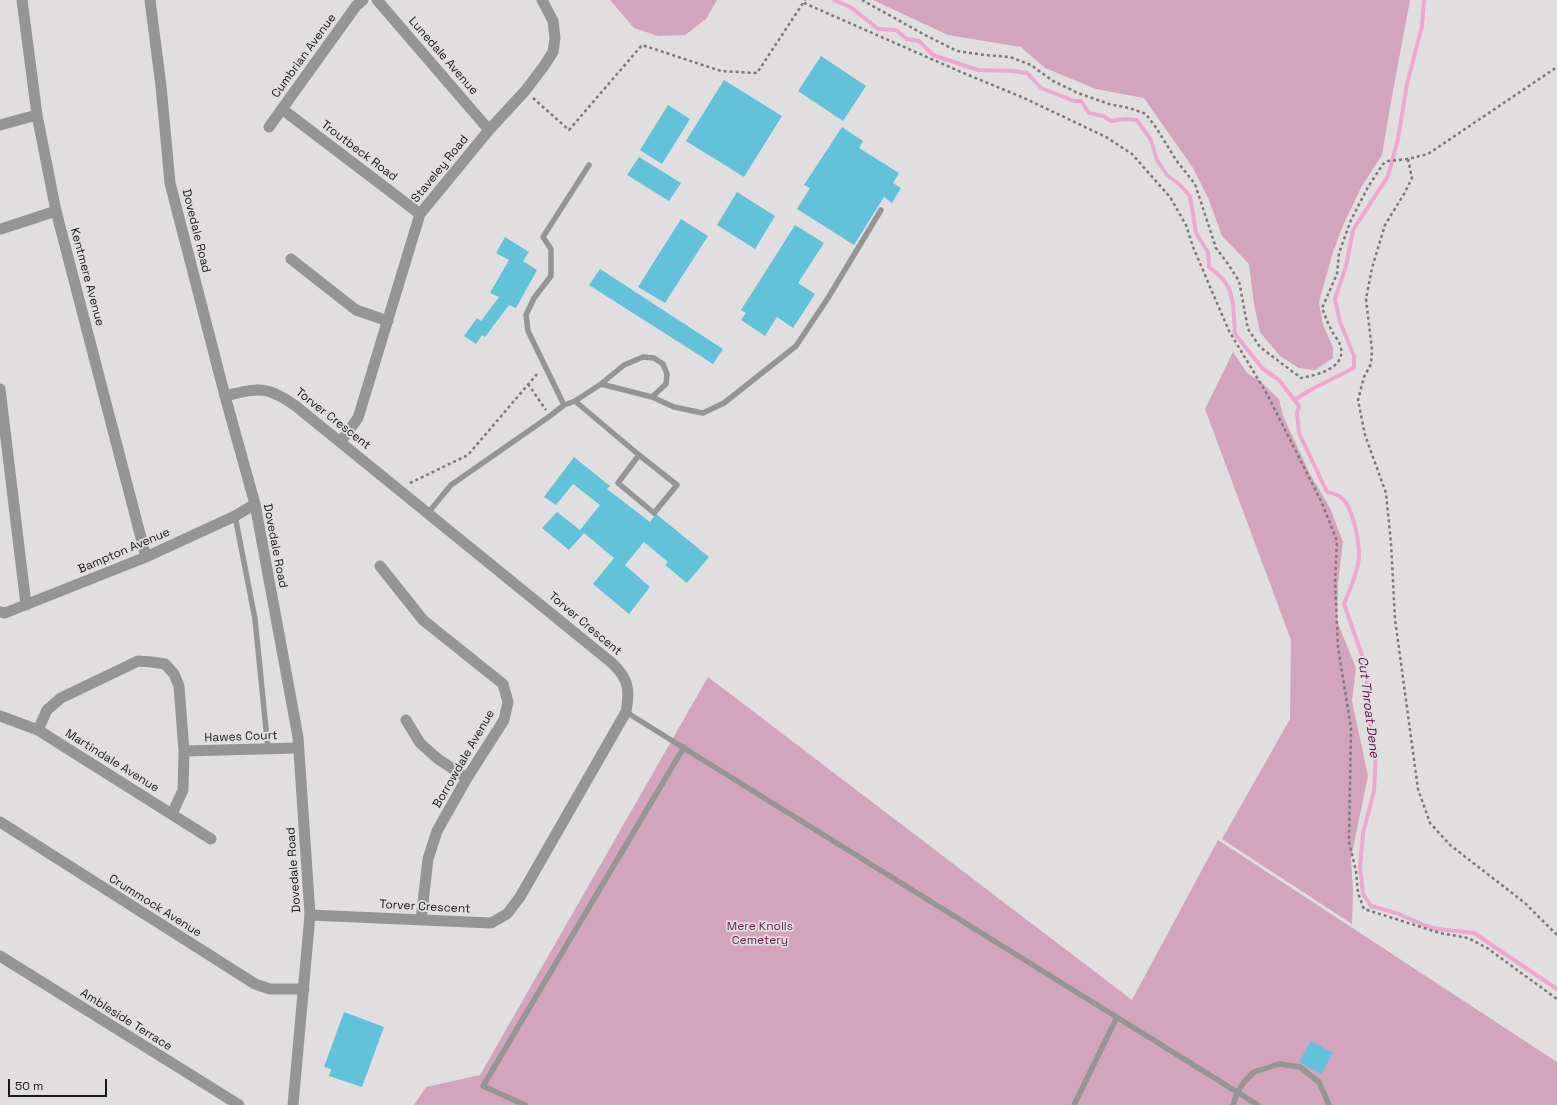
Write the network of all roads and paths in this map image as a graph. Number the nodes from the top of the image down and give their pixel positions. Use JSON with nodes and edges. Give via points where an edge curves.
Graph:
{"nodes":[{"id":1,"x":22,"y":0,"type":"edge"},
{"id":2,"x":150,"y":0,"type":"edge"},
{"id":3,"x":363,"y":0,"type":"edge"},
{"id":4,"x":377,"y":0,"type":"edge"},
{"id":5,"x":542,"y":0,"type":"edge"},
{"id":6,"x":862,"y":0,"type":"edge"},
{"id":7,"x":805,"y":2,"type":"edge"},
{"id":8,"x":1557,"y":67,"type":"edge"},
{"id":9,"x":525,"y":91,"type":"junction"},
{"id":10,"x":282,"y":109,"type":"junction"},
{"id":11,"x":37,"y":115,"type":"junction"},
{"id":12,"x":0,"y":125,"type":"edge"},
{"id":13,"x":269,"y":128,"type":"dead end"},
{"id":14,"x":489,"y":130,"type":"junction"},
{"id":15,"x":1408,"y":159,"type":"junction"},
{"id":16,"x":589,"y":165,"type":"dead end"},
{"id":17,"x":881,"y":210,"type":"dead end"},
{"id":18,"x":56,"y":211,"type":"junction"},
{"id":19,"x":420,"y":214,"type":"junction"},
{"id":20,"x":1,"y":229,"type":"dead end"},
{"id":21,"x":291,"y":259,"type":"dead end"},
{"id":22,"x":388,"y":321,"type":"junction"},
{"id":23,"x":537,"y":374,"type":"dead end"},
{"id":24,"x":528,"y":384,"type":"junction"},
{"id":25,"x":601,"y":384,"type":"junction"},
{"id":26,"x":0,"y":389,"type":"edge"},
{"id":27,"x":225,"y":396,"type":"junction"},
{"id":28,"x":652,"y":397,"type":"junction"},
{"id":29,"x":575,"y":401,"type":"junction"},
{"id":30,"x":564,"y":405,"type":"junction"},
{"id":31,"x":550,"y":416,"type":"junction"},
{"id":32,"x":341,"y":441,"type":"junction"},
{"id":33,"x":639,"y":455,"type":"junction"},
{"id":34,"x":399,"y":489,"type":"junction"},
{"id":35,"x":255,"y":504,"type":"junction"},
{"id":36,"x":428,"y":513,"type":"junction"},
{"id":37,"x":235,"y":516,"type":"junction"},
{"id":38,"x":146,"y":557,"type":"junction"},
{"id":39,"x":380,"y":566,"type":"dead end"},
{"id":40,"x":26,"y":605,"type":"junction"},
{"id":41,"x":0,"y":612,"type":"edge"},
{"id":42,"x":626,"y":712,"type":"junction"},
{"id":43,"x":0,"y":716,"type":"edge"},
{"id":44,"x":406,"y":720,"type":"dead end"},
{"id":45,"x":38,"y":730,"type":"junction"},
{"id":46,"x":684,"y":747,"type":"junction"},
{"id":47,"x":298,"y":748,"type":"junction"},
{"id":48,"x":268,"y":749,"type":"junction"},
{"id":49,"x":184,"y":751,"type":"junction"},
{"id":50,"x":467,"y":778,"type":"junction"},
{"id":51,"x":172,"y":814,"type":"junction"},
{"id":52,"x":0,"y":822,"type":"edge"},
{"id":53,"x":211,"y":839,"type":"dead end"},
{"id":54,"x":310,"y":915,"type":"junction"},
{"id":55,"x":421,"y":920,"type":"junction"},
{"id":56,"x":1557,"y":935,"type":"edge"},
{"id":57,"x":0,"y":956,"type":"edge"},
{"id":58,"x":304,"y":989,"type":"junction"},
{"id":59,"x":1557,"y":999,"type":"edge"},
{"id":60,"x":1117,"y":1017,"type":"junction"},
{"id":61,"x":1237,"y":1093,"type":"junction"},
{"id":62,"x":239,"y":1105,"type":"edge"},
{"id":63,"x":294,"y":1105,"type":"edge"},
{"id":64,"x":525,"y":1105,"type":"edge"},
{"id":65,"x":1074,"y":1105,"type":"edge"},
{"id":66,"x":1233,"y":1105,"type":"edge"},
{"id":67,"x":1258,"y":1105,"type":"edge"},
{"id":68,"x":1329,"y":1105,"type":"edge"}],
"edges":[{"from":1,"to":11,"type":"street","name":"Kentmere Avenue"},
{"from":2,"to":27,"type":"street","name":"Dovedale Road","via":[[170,184]]},
{"from":3,"to":10,"type":"street","name":"Cumbrian Avenue","via":[[356,6]]},
{"from":4,"to":14,"type":"street","name":"Lunedale Avenue"},
{"from":5,"to":9,"type":"street","name":"Staveley Road","via":[[553,21],[556,38],[553,52]]},
{"from":6,"to":15,"type":"path","via":[[957,51],[1010,57],[1031,65],[1078,93],[1146,114],[1195,184],[1216,248],[1239,281],[1248,329],[1260,347],[1301,378],[1317,375],[1336,365],[1341,356],[1341,346],[1322,308],[1337,274],[1339,253],[1351,220],[1383,164]]},
{"from":7,"to":9,"type":"path","via":[[757,73],[721,71],[642,45],[569,130]]},
{"from":7,"to":59,"type":"path","via":[[1024,98],[1106,137],[1132,154],[1170,197],[1186,225],[1229,331],[1266,394],[1322,503],[1337,541],[1335,581],[1338,647],[1351,728],[1349,842],[1358,893],[1364,909],[1440,933],[1468,938],[1481,944]]},
{"from":8,"to":15,"type":"path","via":[[1428,154]]},
{"from":9,"to":14,"type":"street","name":"Staveley Road"},
{"from":10,"to":13,"type":"street","name":"Cumbrian Avenue"},
{"from":10,"to":19,"type":"street","name":"Troutbeck Road"},
{"from":11,"to":12,"type":"street"},
{"from":11,"to":18,"type":"street","name":"Kentmere Avenue"},
{"from":14,"to":19,"type":"street","name":"Staveley Road"},
{"from":15,"to":56,"type":"path","via":[[1412,178],[1385,225],[1372,268],[1366,299],[1372,350],[1371,364],[1364,376],[1358,400],[1365,435],[1386,493],[1395,619],[1418,789],[1430,823],[1450,844],[1525,903]]},
{"from":16,"to":30,"type":"lane","via":[[544,237],[551,249],[551,276],[534,298],[526,315],[528,331]]},
{"from":17,"to":28,"type":"lane","via":[[796,346],[724,403],[703,413],[674,407]]},
{"from":18,"to":20,"type":"street"},
{"from":18,"to":38,"type":"street","name":"Kentmere Avenue"},
{"from":19,"to":22,"type":"street","name":"Staveley Road"},
{"from":21,"to":22,"type":"street","via":[[356,310]]},
{"from":22,"to":32,"type":"street","name":"Staveley Road","via":[[358,418]]},
{"from":23,"to":24,"type":"path"},
{"from":24,"to":31,"type":"path"},
{"from":24,"to":34,"type":"path","via":[[468,455]]},
{"from":25,"to":28,"type":"lane"},
{"from":25,"to":28,"type":"lane","via":[[624,365],[643,357],[654,358],[663,364],[667,374],[666,384]]},
{"from":25,"to":29,"type":"lane"},
{"from":26,"to":40,"type":"street"},
{"from":27,"to":32,"type":"street","name":"Torver Crescent","via":[[254,389],[267,390],[284,397]]},
{"from":27,"to":35,"type":"street","name":"Dovedale Road"},
{"from":29,"to":30,"type":"lane"},
{"from":29,"to":33,"type":"lane"},
{"from":30,"to":31,"type":"lane"},
{"from":31,"to":36,"type":"lane","via":[[451,485]]},
{"from":32,"to":34,"type":"street","name":"Torver Crescent"},
{"from":33,"to":33,"type":"lane","via":[[677,485],[654,513],[618,483]]},
{"from":34,"to":36,"type":"street","name":"Torver Crescent"},
{"from":35,"to":37,"type":"street","name":"Bampton Avenue"},
{"from":35,"to":47,"type":"street","name":"Dovedale Road"},
{"from":36,"to":42,"type":"street","name":"Torver Crescent","via":[[621,672],[627,684],[629,697]]},
{"from":37,"to":38,"type":"street","name":"Bampton Avenue"},
{"from":37,"to":48,"type":"lane","via":[[255,620]]},
{"from":38,"to":40,"type":"street","name":"Bampton Avenue"},
{"from":39,"to":50,"type":"street","name":"Borrowdale Avenue","via":[[423,620],[503,684],[508,702],[504,720]]},
{"from":40,"to":41,"type":"street","name":"Bampton Avenue","via":[[5,613]]},
{"from":42,"to":46,"type":"lane"},
{"from":42,"to":55,"type":"street","name":"Torver Crescent","via":[[520,897],[507,914],[491,923]]},
{"from":43,"to":45,"type":"street","name":"Martindale Avenue"},
{"from":44,"to":50,"type":"street","via":[[420,743],[438,759]]},
{"from":45,"to":49,"type":"street","via":[[47,710],[61,698],[138,661],[152,662],[165,664],[174,674],[179,686]]},
{"from":45,"to":51,"type":"street","name":"Martindale Avenue"},
{"from":46,"to":60,"type":"lane"},
{"from":46,"to":64,"type":"lane","via":[[483,1086]]},
{"from":47,"to":48,"type":"street","name":"Hawes Court"},
{"from":47,"to":54,"type":"street","name":"Dovedale Road"},
{"from":48,"to":49,"type":"street","name":"Hawes Court"},
{"from":49,"to":51,"type":"street","via":[[182,790]]},
{"from":50,"to":55,"type":"street","name":"Borrowdale Avenue","via":[[437,831],[428,859]]},
{"from":51,"to":53,"type":"street","name":"Martindale Avenue"},
{"from":52,"to":58,"type":"street","name":"Crummock Avenue","via":[[255,984],[270,989]]},
{"from":54,"to":55,"type":"street","name":"Torver Crescent"},
{"from":54,"to":58,"type":"street","name":"Dovedale Road"},
{"from":57,"to":62,"type":"street","name":"Ambleside Terrace"},
{"from":58,"to":63,"type":"street","name":"Dovedale Road"},
{"from":60,"to":61,"type":"lane"},
{"from":60,"to":65,"type":"lane"},
{"from":61,"to":66,"type":"lane"},
{"from":61,"to":67,"type":"lane"},
{"from":61,"to":68,"type":"lane","via":[[1254,1072],[1279,1064],[1300,1067],[1319,1082]]}]}
